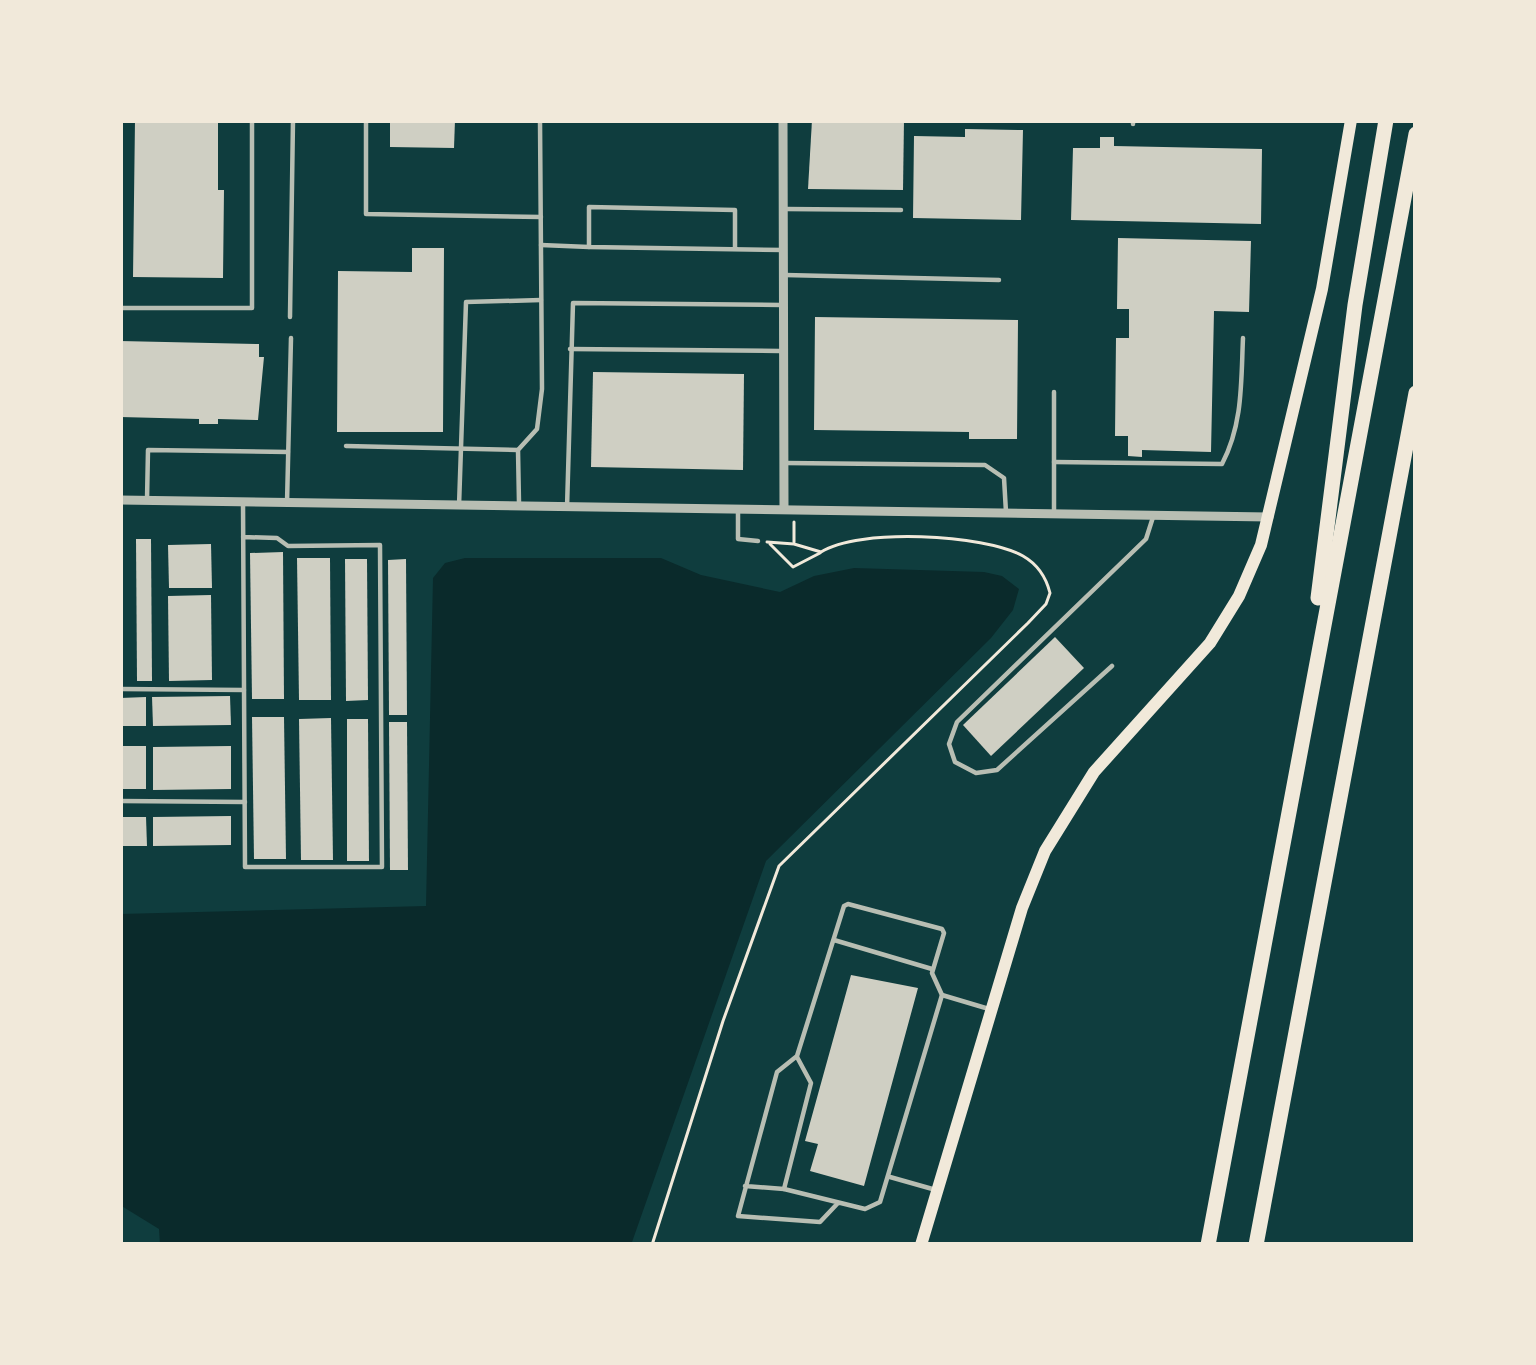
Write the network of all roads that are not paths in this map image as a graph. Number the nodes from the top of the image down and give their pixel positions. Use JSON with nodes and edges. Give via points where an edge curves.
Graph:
{"nodes":[{"id":1,"x":252,"y":120,"type":"edge"},
{"id":2,"x":293,"y":120,"type":"edge"},
{"id":3,"x":366,"y":120,"type":"edge"},
{"id":4,"x":540,"y":120,"type":"edge"},
{"id":5,"x":782,"y":120,"type":"edge"},
{"id":6,"x":1351,"y":120,"type":"edge"},
{"id":7,"x":1386,"y":120,"type":"edge"},
{"id":8,"x":1416,"y":134,"type":"edge"},
{"id":9,"x":786,"y":209,"type":"junction"},
{"id":10,"x":901,"y":209,"type":"dead end"},
{"id":11,"x":541,"y":218,"type":"junction"},
{"id":12,"x":541,"y":245,"type":"junction"},
{"id":13,"x":589,"y":247,"type":"junction"},
{"id":14,"x":735,"y":249,"type":"junction"},
{"id":15,"x":785,"y":250,"type":"junction"},
{"id":16,"x":785,"y":275,"type":"junction"},
{"id":17,"x":999,"y":280,"type":"dead end"},
{"id":18,"x":541,"y":300,"type":"junction"},
{"id":19,"x":785,"y":305,"type":"junction"},
{"id":20,"x":120,"y":308,"type":"edge"},
{"id":21,"x":290,"y":317,"type":"dead end"},
{"id":22,"x":291,"y":338,"type":"dead end"},
{"id":23,"x":1244,"y":338,"type":"dead end"},
{"id":24,"x":570,"y":349,"type":"junction"},
{"id":25,"x":785,"y":351,"type":"junction"},
{"id":26,"x":1054,"y":392,"type":"dead end"},
{"id":27,"x":1416,"y":393,"type":"edge"},
{"id":28,"x":346,"y":446,"type":"dead end"},
{"id":29,"x":459,"y":449,"type":"junction"},
{"id":30,"x":518,"y":450,"type":"junction"},
{"id":31,"x":288,"y":452,"type":"junction"},
{"id":32,"x":1054,"y":462,"type":"junction"},
{"id":33,"x":784,"y":463,"type":"junction"},
{"id":34,"x":120,"y":500,"type":"edge"},
{"id":35,"x":147,"y":500,"type":"junction"},
{"id":36,"x":243,"y":502,"type":"junction"},
{"id":37,"x":286,"y":503,"type":"junction"},
{"id":38,"x":459,"y":506,"type":"junction"},
{"id":39,"x":519,"y":507,"type":"junction"},
{"id":40,"x":567,"y":508,"type":"junction"},
{"id":41,"x":738,"y":509,"type":"junction"},
{"id":42,"x":784,"y":509,"type":"junction"},
{"id":43,"x":1006,"y":512,"type":"junction"},
{"id":44,"x":1054,"y":513,"type":"junction"},
{"id":45,"x":1154,"y":514,"type":"junction"},
{"id":46,"x":1269,"y":517,"type":"junction"},
{"id":47,"x":243,"y":537,"type":"junction"},
{"id":48,"x":758,"y":541,"type":"road end"},
{"id":49,"x":1112,"y":666,"type":"dead end"},
{"id":50,"x":120,"y":689,"type":"edge"},
{"id":51,"x":244,"y":690,"type":"junction"},
{"id":52,"x":1302,"y":736,"type":"junction"},
{"id":53,"x":120,"y":801,"type":"edge"},
{"id":54,"x":244,"y":802,"type":"junction"},
{"id":55,"x":834,"y":940,"type":"junction"},
{"id":56,"x":934,"y":969,"type":"junction"},
{"id":57,"x":942,"y":994,"type":"junction"},
{"id":58,"x":991,"y":1010,"type":"junction"},
{"id":59,"x":797,"y":1056,"type":"junction"},
{"id":60,"x":887,"y":1177,"type":"junction"},
{"id":61,"x":745,"y":1186,"type":"junction"},
{"id":62,"x":784,"y":1189,"type":"junction"},
{"id":63,"x":936,"y":1190,"type":"junction"},
{"id":64,"x":838,"y":1202,"type":"junction"},
{"id":65,"x":921,"y":1245,"type":"edge"},
{"id":66,"x":1208,"y":1245,"type":"edge"},
{"id":67,"x":1256,"y":1245,"type":"edge"}],
"edges":[{"from":1,"to":20,"type":"lane","via":[[252,308]]},
{"from":2,"to":21,"type":"lane"},
{"from":3,"to":11,"type":"lane","via":[[366,214]]},
{"from":4,"to":11,"type":"lane"},
{"from":5,"to":9,"type":"street"},
{"from":6,"to":46,"type":"main road"},
{"from":7,"to":52,"type":"highway"},
{"from":8,"to":52,"type":"highway"},
{"from":9,"to":10,"type":"lane"},
{"from":9,"to":15,"type":"street"},
{"from":11,"to":12,"type":"lane"},
{"from":12,"to":13,"type":"lane"},
{"from":12,"to":18,"type":"lane"},
{"from":13,"to":14,"type":"lane"},
{"from":13,"to":14,"type":"lane","via":[[590,207],[735,210]]},
{"from":14,"to":15,"type":"lane"},
{"from":15,"to":16,"type":"street"},
{"from":16,"to":17,"type":"lane"},
{"from":16,"to":19,"type":"street"},
{"from":18,"to":29,"type":"lane","via":[[466,302]]},
{"from":18,"to":30,"type":"lane","via":[[537,429]]},
{"from":19,"to":24,"type":"lane","via":[[573,303]]},
{"from":19,"to":25,"type":"street"},
{"from":22,"to":31,"type":"lane"},
{"from":23,"to":32,"type":"lane","via":[[1240,416],[1222,464]]},
{"from":24,"to":25,"type":"lane"},
{"from":24,"to":40,"type":"lane"},
{"from":25,"to":33,"type":"street"},
{"from":26,"to":32,"type":"lane"},
{"from":27,"to":67,"type":"highway"},
{"from":28,"to":29,"type":"lane"},
{"from":29,"to":30,"type":"lane"},
{"from":29,"to":38,"type":"lane"},
{"from":30,"to":39,"type":"lane"},
{"from":31,"to":35,"type":"lane","via":[[148,450]]},
{"from":31,"to":37,"type":"lane"},
{"from":32,"to":44,"type":"lane"},
{"from":33,"to":42,"type":"street"},
{"from":33,"to":43,"type":"lane","via":[[985,465],[1004,478]]},
{"from":34,"to":35,"type":"street"},
{"from":35,"to":36,"type":"street"},
{"from":36,"to":37,"type":"street"},
{"from":36,"to":47,"type":"lane"},
{"from":37,"to":38,"type":"street"},
{"from":38,"to":39,"type":"street"},
{"from":39,"to":40,"type":"street"},
{"from":40,"to":41,"type":"street"},
{"from":41,"to":42,"type":"street"},
{"from":41,"to":48,"type":"lane","via":[[738,539]]},
{"from":42,"to":43,"type":"street"},
{"from":43,"to":44,"type":"street"},
{"from":44,"to":45,"type":"street"},
{"from":45,"to":46,"type":"street"},
{"from":45,"to":49,"type":"lane","via":[[1146,539],[957,722],[955,762],[976,773],[997,770]]},
{"from":46,"to":58,"type":"main road","via":[[1245,583],[1210,643],[1113,748],[1060,824],[1022,908]]},
{"from":47,"to":51,"type":"lane"},
{"from":47,"to":54,"type":"lane","via":[[288,546],[380,545],[382,867],[245,867]]},
{"from":50,"to":51,"type":"lane"},
{"from":51,"to":54,"type":"lane"},
{"from":52,"to":66,"type":"highway"},
{"from":53,"to":54,"type":"lane"},
{"from":55,"to":56,"type":"lane"},
{"from":55,"to":56,"type":"lane","via":[[848,904],[941,929]]},
{"from":55,"to":59,"type":"lane"},
{"from":56,"to":57,"type":"lane"},
{"from":57,"to":58,"type":"lane"},
{"from":57,"to":60,"type":"lane"},
{"from":58,"to":63,"type":"main road"},
{"from":59,"to":61,"type":"lane","via":[[777,1072]]},
{"from":59,"to":62,"type":"lane","via":[[811,1083]]},
{"from":60,"to":63,"type":"lane"},
{"from":60,"to":64,"type":"lane","via":[[880,1202],[865,1209]]},
{"from":61,"to":62,"type":"lane"},
{"from":61,"to":64,"type":"lane","via":[[738,1216],[820,1222]]},
{"from":62,"to":64,"type":"lane"},
{"from":63,"to":65,"type":"main road"}]}
